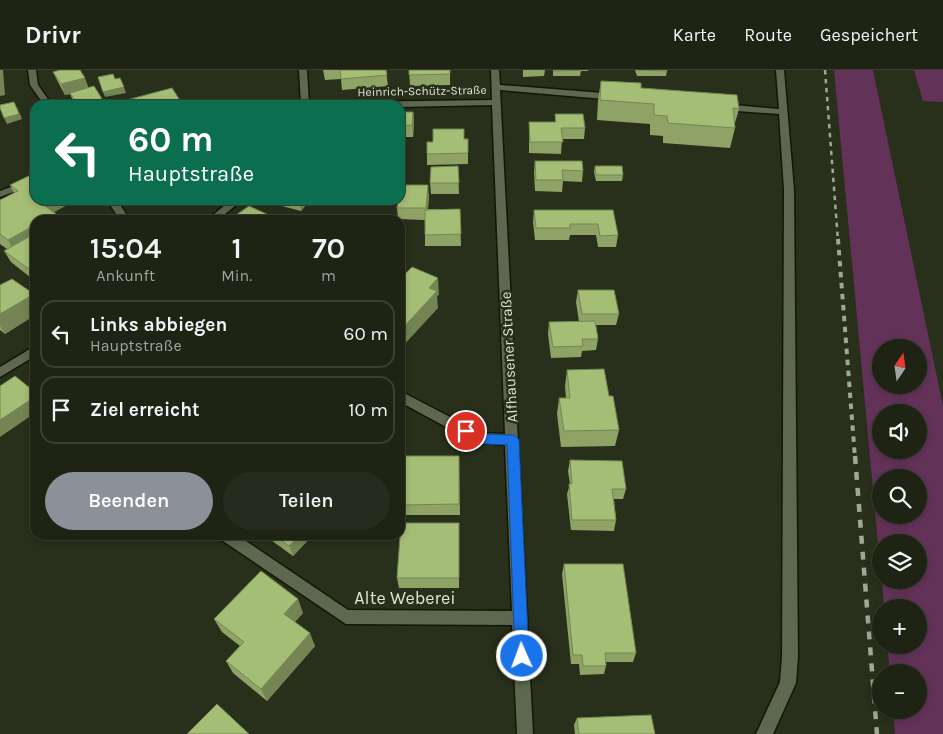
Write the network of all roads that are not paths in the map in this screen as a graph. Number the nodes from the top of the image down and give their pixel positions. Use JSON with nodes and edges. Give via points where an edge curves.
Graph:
{"nodes":[{"id":1,"x":32,"y":70,"type":"edge"},
{"id":2,"x":304,"y":70,"type":"edge"},
{"id":3,"x":495,"y":70,"type":"edge"},
{"id":4,"x":780,"y":70,"type":"edge"},
{"id":5,"x":497,"y":87,"type":"junction"},
{"id":6,"x":628,"y":98,"type":"edge"},
{"id":7,"x":44,"y":100,"type":"edge"},
{"id":8,"x":305,"y":100,"type":"edge"},
{"id":9,"x":497,"y":102,"type":"junction"},
{"id":10,"x":405,"y":104,"type":"edge"},
{"id":11,"x":715,"y":106,"type":"edge"},
{"id":12,"x":783,"y":112,"type":"junction"},
{"id":13,"x":30,"y":183,"type":"edge"},
{"id":14,"x":0,"y":194,"type":"edge"},
{"id":15,"x":231,"y":205,"type":"edge"},
{"id":16,"x":218,"y":215,"type":"edge"},
{"id":17,"x":30,"y":353,"type":"edge"},
{"id":18,"x":0,"y":373,"type":"edge"},
{"id":19,"x":405,"y":399,"type":"edge"},
{"id":20,"x":513,"y":440,"type":"junction"},
{"id":21,"x":232,"y":540,"type":"edge"},
{"id":22,"x":520,"y":618,"type":"junction"},
{"id":23,"x":526,"y":734,"type":"edge"},
{"id":24,"x":764,"y":734,"type":"edge"}],
"edges":[{"from":1,"to":7,"type":"street","via":[[34,85]]},
{"from":2,"to":8,"type":"street"},
{"from":3,"to":5,"type":"street","name":"Alfhausener Straße"},
{"from":4,"to":12,"type":"street"},
{"from":5,"to":6,"type":"street"},
{"from":5,"to":9,"type":"street","name":"Alfhausener Straße"},
{"from":9,"to":10,"type":"street","name":"Heinrich-Schütz-Straße"},
{"from":9,"to":20,"type":"street","name":"Alfhausener Straße"},
{"from":11,"to":12,"type":"street"},
{"from":12,"to":24,"type":"street","via":[[789,190],[790,657],[788,683]]},
{"from":13,"to":14,"type":"street"},
{"from":15,"to":16,"type":"street"},
{"from":17,"to":18,"type":"street"},
{"from":19,"to":20,"type":"street","via":[[479,438]]},
{"from":20,"to":22,"type":"street","name":"Alfhausener Straße"},
{"from":21,"to":22,"type":"street","name":"Alte Weberei","via":[[346,617]]},
{"from":22,"to":23,"type":"street","name":"Alfhausener Straße"}]}
